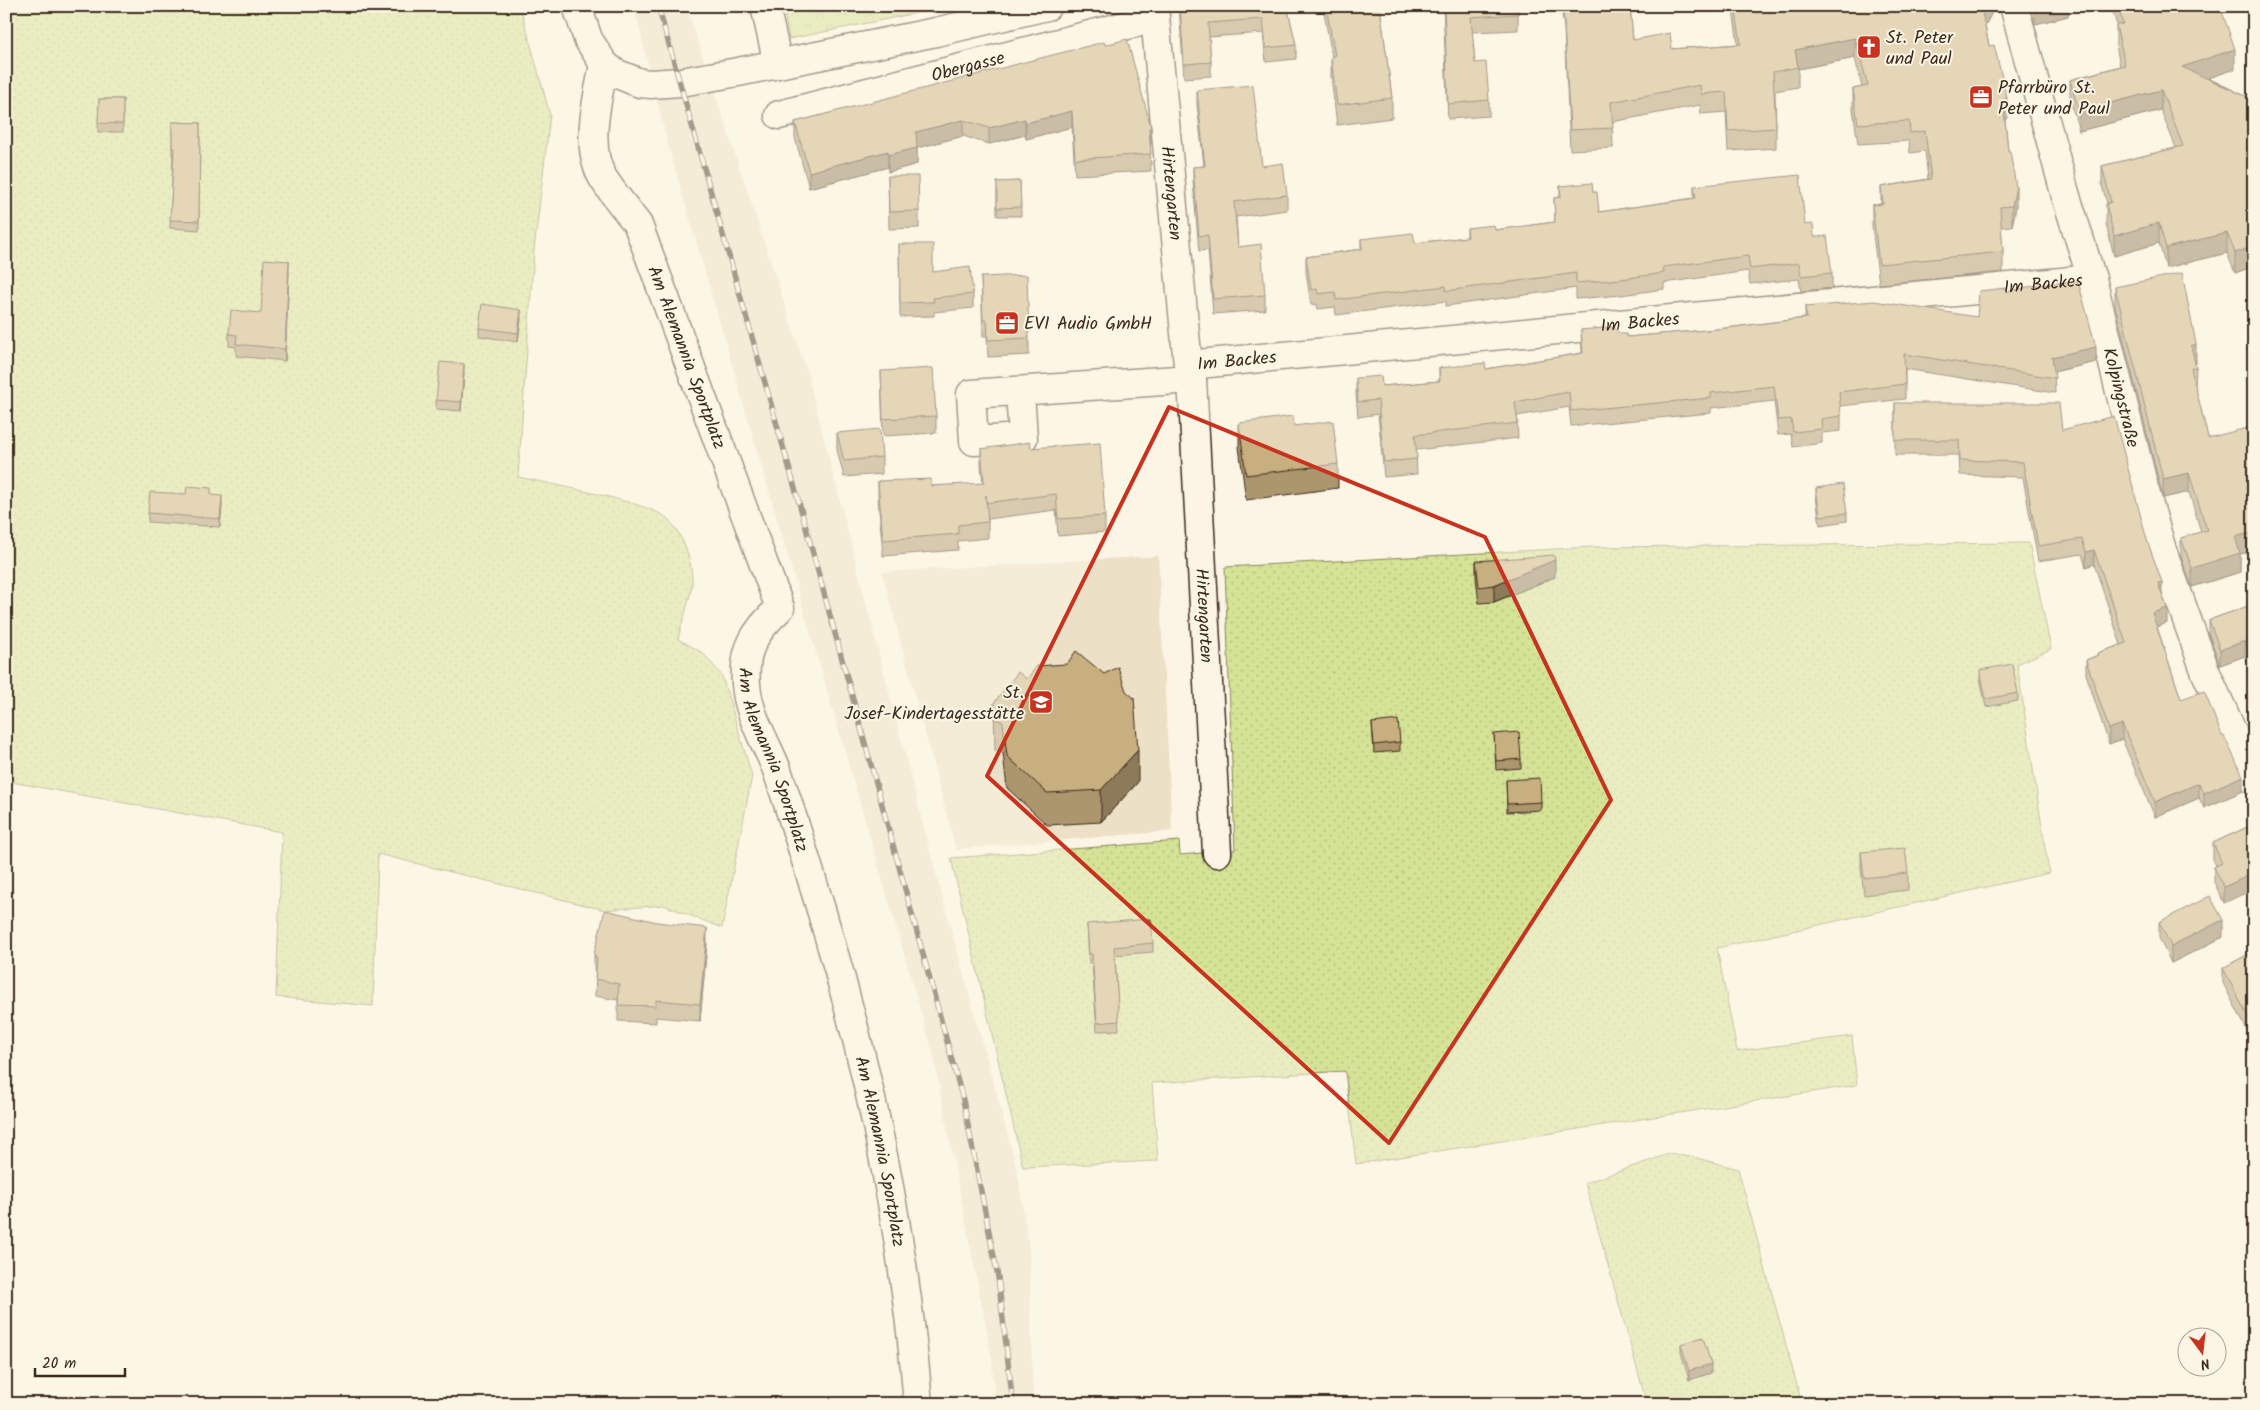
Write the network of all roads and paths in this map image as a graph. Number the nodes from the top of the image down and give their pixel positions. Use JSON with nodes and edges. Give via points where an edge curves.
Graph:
{"nodes":[{"id":1,"x":577,"y":6,"type":"edge"},
{"id":2,"x":765,"y":6,"type":"edge"},
{"id":3,"x":1047,"y":6,"type":"edge"},
{"id":4,"x":2014,"y":6,"type":"edge"},
{"id":5,"x":1003,"y":11,"type":"edge"},
{"id":6,"x":1155,"y":12,"type":"edge"},
{"id":7,"x":604,"y":64,"type":"junction"},
{"id":8,"x":778,"y":64,"type":"junction"},
{"id":9,"x":779,"y":115,"type":"dead end"},
{"id":10,"x":2092,"y":279,"type":"junction"},
{"id":11,"x":1190,"y":372,"type":"junction"},
{"id":12,"x":1020,"y":391,"type":"dead end"},
{"id":13,"x":2254,"y":780,"type":"edge"},
{"id":14,"x":1217,"y":853,"type":"dead end"},
{"id":15,"x":918,"y":1404,"type":"edge"}],
"edges":[{"from":1,"to":7,"type":"street","via":[[588,39]]},
{"from":2,"to":8,"type":"street"},
{"from":3,"to":5,"type":"street"},
{"from":4,"to":10,"type":"street","name":"Kolpingstraße"},
{"from":5,"to":8,"type":"street"},
{"from":6,"to":9,"type":"street","name":"Obergasse"},
{"from":6,"to":11,"type":"street","name":"Hirtengarten"},
{"from":7,"to":8,"type":"street","via":[[615,73],[651,84],[681,82]]},
{"from":7,"to":15,"type":"street","name":"Am Alemannia Sportplatz","via":[[594,146],[602,176],[638,225],[780,608],[754,635],[750,647],[746,673],[749,701],[776,769],[803,852],[849,1011],[884,1165],[913,1341]]},
{"from":10,"to":11,"type":"street","name":"Im Backes"},
{"from":10,"to":13,"type":"street","name":"Kolpingstraße","via":[[2162,550],[2206,673]]},
{"from":11,"to":12,"type":"street"},
{"from":11,"to":14,"type":"street","name":"Hirtengarten"}]}
